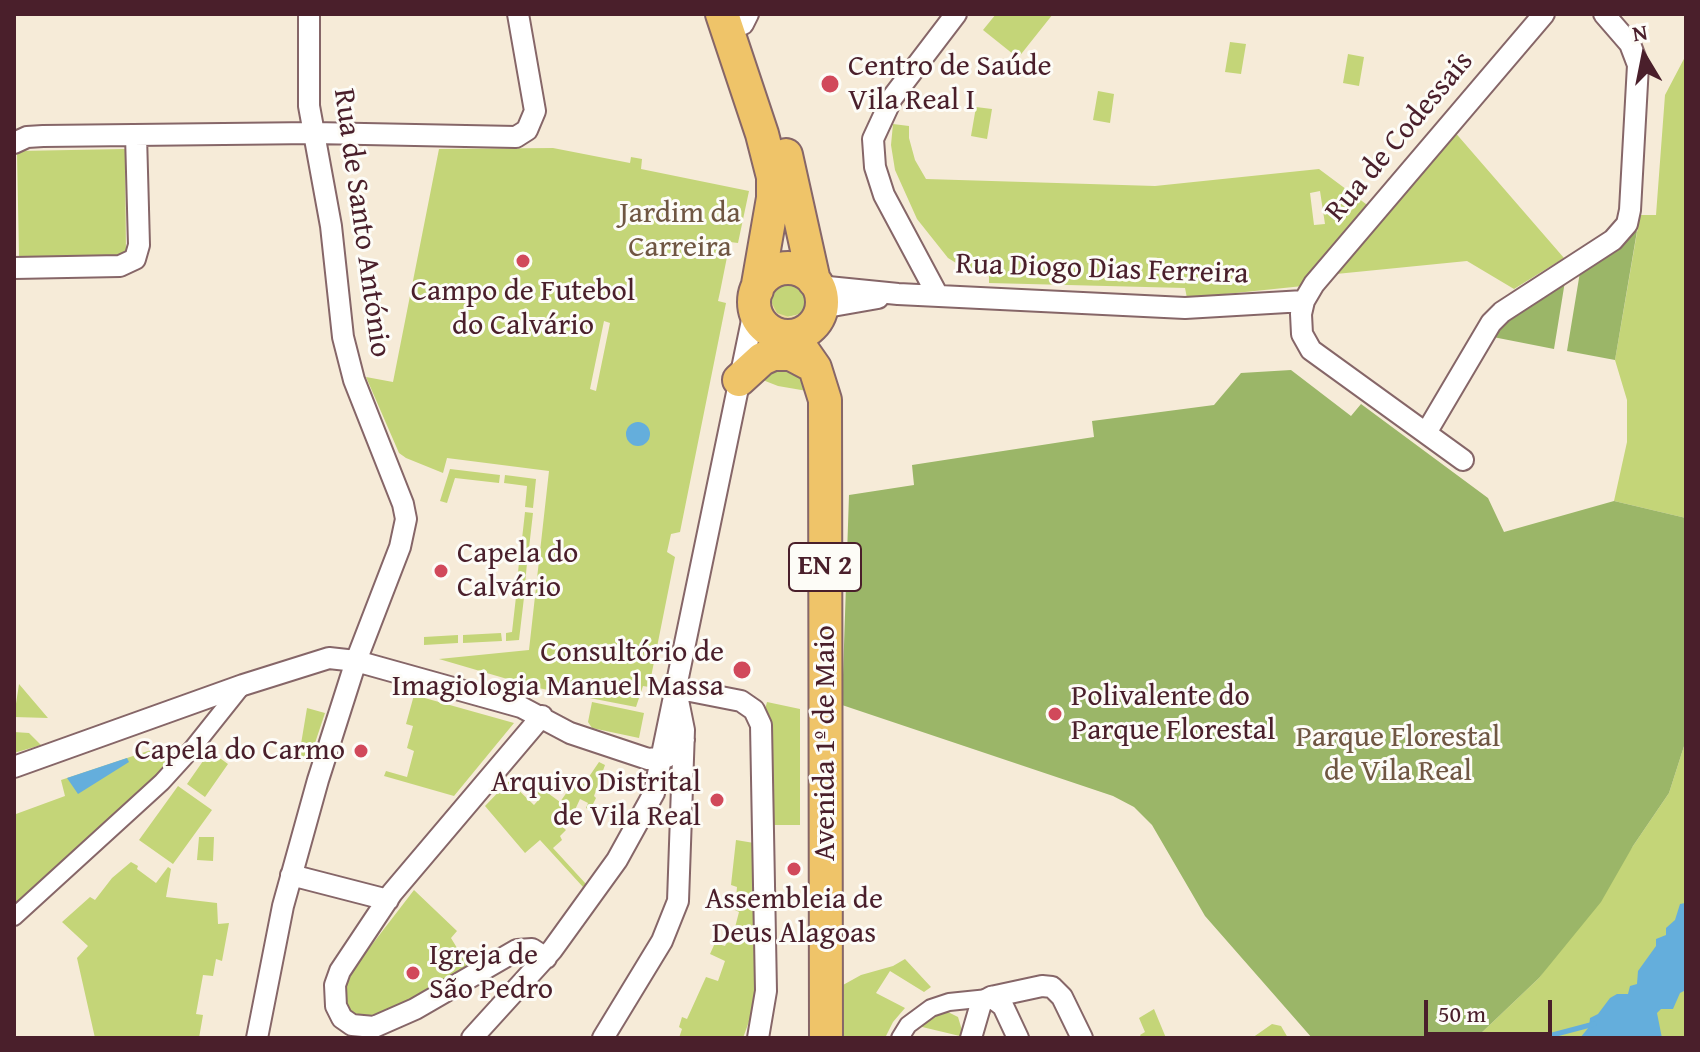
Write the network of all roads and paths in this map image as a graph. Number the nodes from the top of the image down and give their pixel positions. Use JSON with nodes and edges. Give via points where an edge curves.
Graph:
{"nodes":[{"id":1,"x":309,"y":14,"type":"edge"},
{"id":2,"x":518,"y":14,"type":"edge"},
{"id":3,"x":956,"y":14,"type":"edge"},
{"id":4,"x":1544,"y":14,"type":"edge"},
{"id":5,"x":1604,"y":14,"type":"edge"},
{"id":6,"x":738,"y":16,"type":"edge"},
{"id":7,"x":314,"y":133,"type":"junction"},
{"id":8,"x":136,"y":135,"type":"junction"},
{"id":9,"x":14,"y":143,"type":"edge"},
{"id":10,"x":14,"y":268,"type":"edge"},
{"id":11,"x":938,"y":296,"type":"junction"},
{"id":12,"x":818,"y":297,"type":"junction"},
{"id":13,"x":756,"y":298,"type":"junction"},
{"id":14,"x":1304,"y":301,"type":"junction"},
{"id":15,"x":784,"y":335,"type":"junction"},
{"id":16,"x":815,"y":368,"type":"junction"},
{"id":17,"x":739,"y":380,"type":"junction"},
{"id":18,"x":825,"y":400,"type":"junction"},
{"id":19,"x":1426,"y":433,"type":"junction"},
{"id":20,"x":1463,"y":460,"type":"dead end"},
{"id":21,"x":691,"y":613,"type":"junction"},
{"id":22,"x":356,"y":661,"type":"junction"},
{"id":23,"x":243,"y":685,"type":"junction"},
{"id":24,"x":675,"y":688,"type":"junction"},
{"id":25,"x":542,"y":716,"type":"junction"},
{"id":26,"x":684,"y":740,"type":"junction"},
{"id":27,"x":652,"y":758,"type":"junction"},
{"id":28,"x":16,"y":765,"type":"edge"},
{"id":29,"x":291,"y":875,"type":"junction"},
{"id":30,"x":388,"y":900,"type":"junction"},
{"id":31,"x":14,"y":917,"type":"edge"},
{"id":32,"x":546,"y":958,"type":"junction"},
{"id":33,"x":990,"y":998,"type":"junction"},
{"id":34,"x":257,"y":1038,"type":"edge"},
{"id":35,"x":472,"y":1038,"type":"edge"},
{"id":36,"x":603,"y":1038,"type":"edge"},
{"id":37,"x":758,"y":1038,"type":"edge"},
{"id":38,"x":826,"y":1038,"type":"edge"},
{"id":39,"x":900,"y":1038,"type":"edge"},
{"id":40,"x":971,"y":1038,"type":"edge"},
{"id":41,"x":1018,"y":1038,"type":"edge"},
{"id":42,"x":1082,"y":1038,"type":"edge"}],
"edges":[{"from":1,"to":7,"type":"street","name":"Rua de Santo António"},
{"from":2,"to":7,"type":"street","via":[[535,111],[522,134],[462,138]]},
{"from":3,"to":11,"type":"street","via":[[892,98],[873,139],[884,195]]},
{"from":4,"to":14,"type":"street","name":"Rua de Codessais"},
{"from":5,"to":19,"type":"street","via":[[1630,44],[1638,65],[1627,224],[1613,240],[1491,323]]},
{"from":6,"to":12,"type":"main road","number":"EN 2","via":[[781,135]]},
{"from":6,"to":13,"type":"main road","number":"EN 2","via":[[773,177]]},
{"from":7,"to":8,"type":"street"},
{"from":7,"to":22,"type":"street","name":"Rua de Santo António","via":[[345,346],[406,519]]},
{"from":8,"to":9,"type":"street","via":[[35,136]]},
{"from":8,"to":10,"type":"street","via":[[135,259],[120,266]]},
{"from":11,"to":12,"type":"street","name":"Rua Diogo Dias Ferreira"},
{"from":11,"to":14,"type":"street","name":"Rua Diogo Dias Ferreira","via":[[1194,308]]},
{"from":12,"to":13,"type":"main road","via":[[798,270],[778,270],[762,281]]},
{"from":12,"to":15,"type":"main road","via":[[816,321],[804,332]]},
{"from":12,"to":18,"type":"main road","name":"Avenida 1º de Maio","number":"EN 2","via":[[831,373]]},
{"from":13,"to":15,"type":"main road","number":"EN 2","via":[[763,325]]},
{"from":13,"to":17,"type":"street"},
{"from":14,"to":19,"type":"street","via":[[1300,322],[1308,346]]},
{"from":15,"to":16,"type":"main road","name":"Avenida 1º de Maio","number":"EN 2","via":[[799,345]]},
{"from":15,"to":17,"type":"street","via":[[756,353]]},
{"from":16,"to":17,"type":"main road","via":[[794,355],[777,353]]},
{"from":16,"to":18,"type":"main road","name":"Avenida 1º de Maio","number":"EN 2"},
{"from":17,"to":21,"type":"street"},
{"from":18,"to":38,"type":"main road","name":"Avenida 1º de Maio","number":"EN 2"},
{"from":19,"to":20,"type":"street"},
{"from":21,"to":24,"type":"street"},
{"from":21,"to":27,"type":"street","via":[[674,636]]},
{"from":22,"to":23,"type":"street","via":[[321,659]]},
{"from":22,"to":25,"type":"street"},
{"from":22,"to":29,"type":"street","name":"Rua de Santo António"},
{"from":23,"to":28,"type":"street"},
{"from":23,"to":31,"type":"street","via":[[162,782]]},
{"from":24,"to":26,"type":"street"},
{"from":24,"to":27,"type":"street"},
{"from":24,"to":37,"type":"street","via":[[741,701],[754,710],[761,725],[766,991]]},
{"from":25,"to":27,"type":"street","via":[[570,733]]},
{"from":25,"to":30,"type":"street"},
{"from":26,"to":27,"type":"street","via":[[673,752]]},
{"from":26,"to":36,"type":"street","via":[[680,881],[673,919]]},
{"from":27,"to":32,"type":"street","via":[[656,787],[649,806],[610,871]]},
{"from":29,"to":30,"type":"street"},
{"from":29,"to":34,"type":"street","name":"Rua de Santo António"},
{"from":30,"to":32,"type":"street","via":[[337,978],[335,1000],[342,1018],[360,1027],[382,1025],[415,1009],[517,950],[529,948]]},
{"from":32,"to":35,"type":"street"},
{"from":33,"to":39,"type":"street","via":[[931,1008]]},
{"from":33,"to":40,"type":"street","via":[[978,1010]]},
{"from":33,"to":41,"type":"street","via":[[1003,1006]]},
{"from":33,"to":42,"type":"street","via":[[1052,987]]}]}
